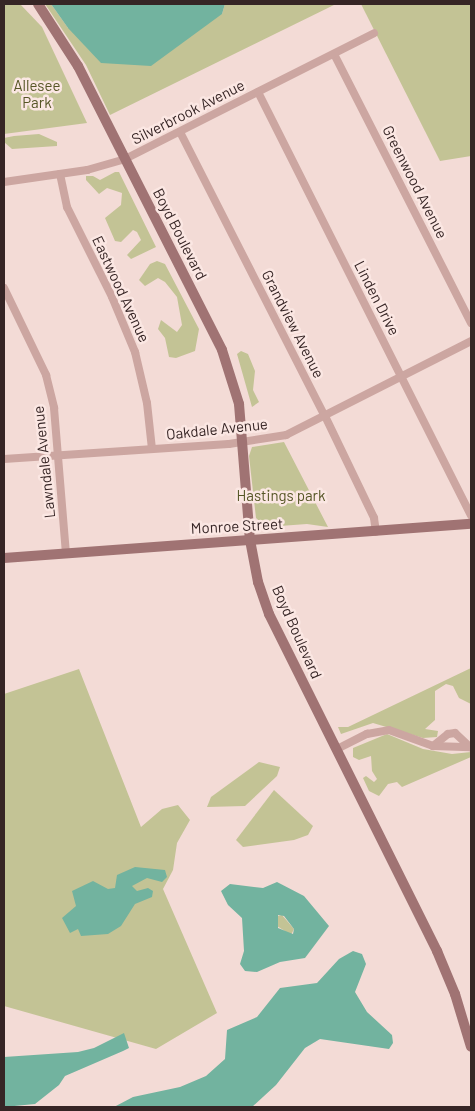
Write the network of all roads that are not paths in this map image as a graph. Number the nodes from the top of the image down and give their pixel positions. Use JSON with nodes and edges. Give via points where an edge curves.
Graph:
{"nodes":[{"id":1,"x":38,"y":4,"type":"edge"},
{"id":2,"x":374,"y":33,"type":"dead end"},
{"id":3,"x":334,"y":54,"type":"junction"},
{"id":4,"x":258,"y":92,"type":"junction"},
{"id":5,"x":180,"y":132,"type":"junction"},
{"id":6,"x":125,"y":159,"type":"junction"},
{"id":7,"x":60,"y":174,"type":"junction"},
{"id":8,"x":4,"y":182,"type":"edge"},
{"id":9,"x":4,"y":288,"type":"edge"},
{"id":10,"x":471,"y":323,"type":"edge"},
{"id":11,"x":471,"y":341,"type":"edge"},
{"id":12,"x":401,"y":376,"type":"junction"},
{"id":13,"x":324,"y":416,"type":"junction"},
{"id":14,"x":242,"y":442,"type":"junction"},
{"id":15,"x":152,"y":449,"type":"junction"},
{"id":16,"x":60,"y":456,"type":"junction"},
{"id":17,"x":4,"y":459,"type":"edge"},
{"id":18,"x":471,"y":516,"type":"edge"},
{"id":19,"x":471,"y":524,"type":"edge"},
{"id":20,"x":376,"y":532,"type":"junction"},
{"id":21,"x":250,"y":540,"type":"junction"},
{"id":22,"x":66,"y":554,"type":"junction"},
{"id":23,"x":4,"y":558,"type":"edge"},
{"id":24,"x":433,"y":746,"type":"junction"},
{"id":25,"x":470,"y":747,"type":"edge"},
{"id":26,"x":337,"y":749,"type":"junction"},
{"id":27,"x":471,"y":1047,"type":"edge"}],
"edges":[{"from":1,"to":6,"type":"street","name":"Boyd Boulevard","via":[[78,66]]},
{"from":2,"to":3,"type":"street","name":"Silverbrook Avenue"},
{"from":3,"to":4,"type":"street","name":"Silverbrook Avenue"},
{"from":3,"to":10,"type":"street","name":"Greenwood Avenue"},
{"from":4,"to":5,"type":"street","name":"Silverbrook Avenue"},
{"from":4,"to":12,"type":"street","name":"Linden Drive"},
{"from":5,"to":6,"type":"street","name":"Silverbrook Avenue"},
{"from":5,"to":13,"type":"street","name":"Grandview Avenue"},
{"from":6,"to":7,"type":"street","name":"Silverbrook Avenue"},
{"from":6,"to":14,"type":"street","name":"Boyd Boulevard","via":[[222,350],[239,404]]},
{"from":7,"to":8,"type":"street","name":"Silverbrook Avenue"},
{"from":7,"to":15,"type":"street","name":"Eastwood Avenue","via":[[67,207],[121,315],[135,352],[147,403]]},
{"from":9,"to":16,"type":"street","name":"Lawndale Avenue","via":[[46,375]]},
{"from":11,"to":12,"type":"street","name":"Oakdale Avenue"},
{"from":12,"to":13,"type":"street","name":"Oakdale Avenue"},
{"from":12,"to":18,"type":"street","name":"Linden Drive"},
{"from":13,"to":14,"type":"street","name":"Oakdale Avenue","via":[[286,435]]},
{"from":13,"to":20,"type":"street","name":"Grandview Avenue","via":[[374,518]]},
{"from":14,"to":15,"type":"street","name":"Oakdale Avenue"},
{"from":14,"to":21,"type":"street","name":"Boyd Boulevard"},
{"from":15,"to":16,"type":"street","name":"Oakdale Avenue"},
{"from":16,"to":17,"type":"street","name":"Oakdale Avenue"},
{"from":16,"to":22,"type":"street","name":"Lawndale Avenue"},
{"from":19,"to":20,"type":"street","name":"Monroe Street"},
{"from":20,"to":21,"type":"street","name":"Monroe Street"},
{"from":21,"to":22,"type":"street","name":"Monroe Street"},
{"from":21,"to":26,"type":"street","name":"Boyd Boulevard","via":[[258,582],[269,614]]},
{"from":22,"to":23,"type":"street","name":"Monroe Street"},
{"from":24,"to":25,"type":"street"},
{"from":24,"to":25,"type":"street","via":[[448,734],[455,733]]},
{"from":24,"to":26,"type":"street","via":[[389,730],[367,734]]},
{"from":26,"to":27,"type":"street","name":"Boyd Boulevard","via":[[437,951],[455,994]]}]}
